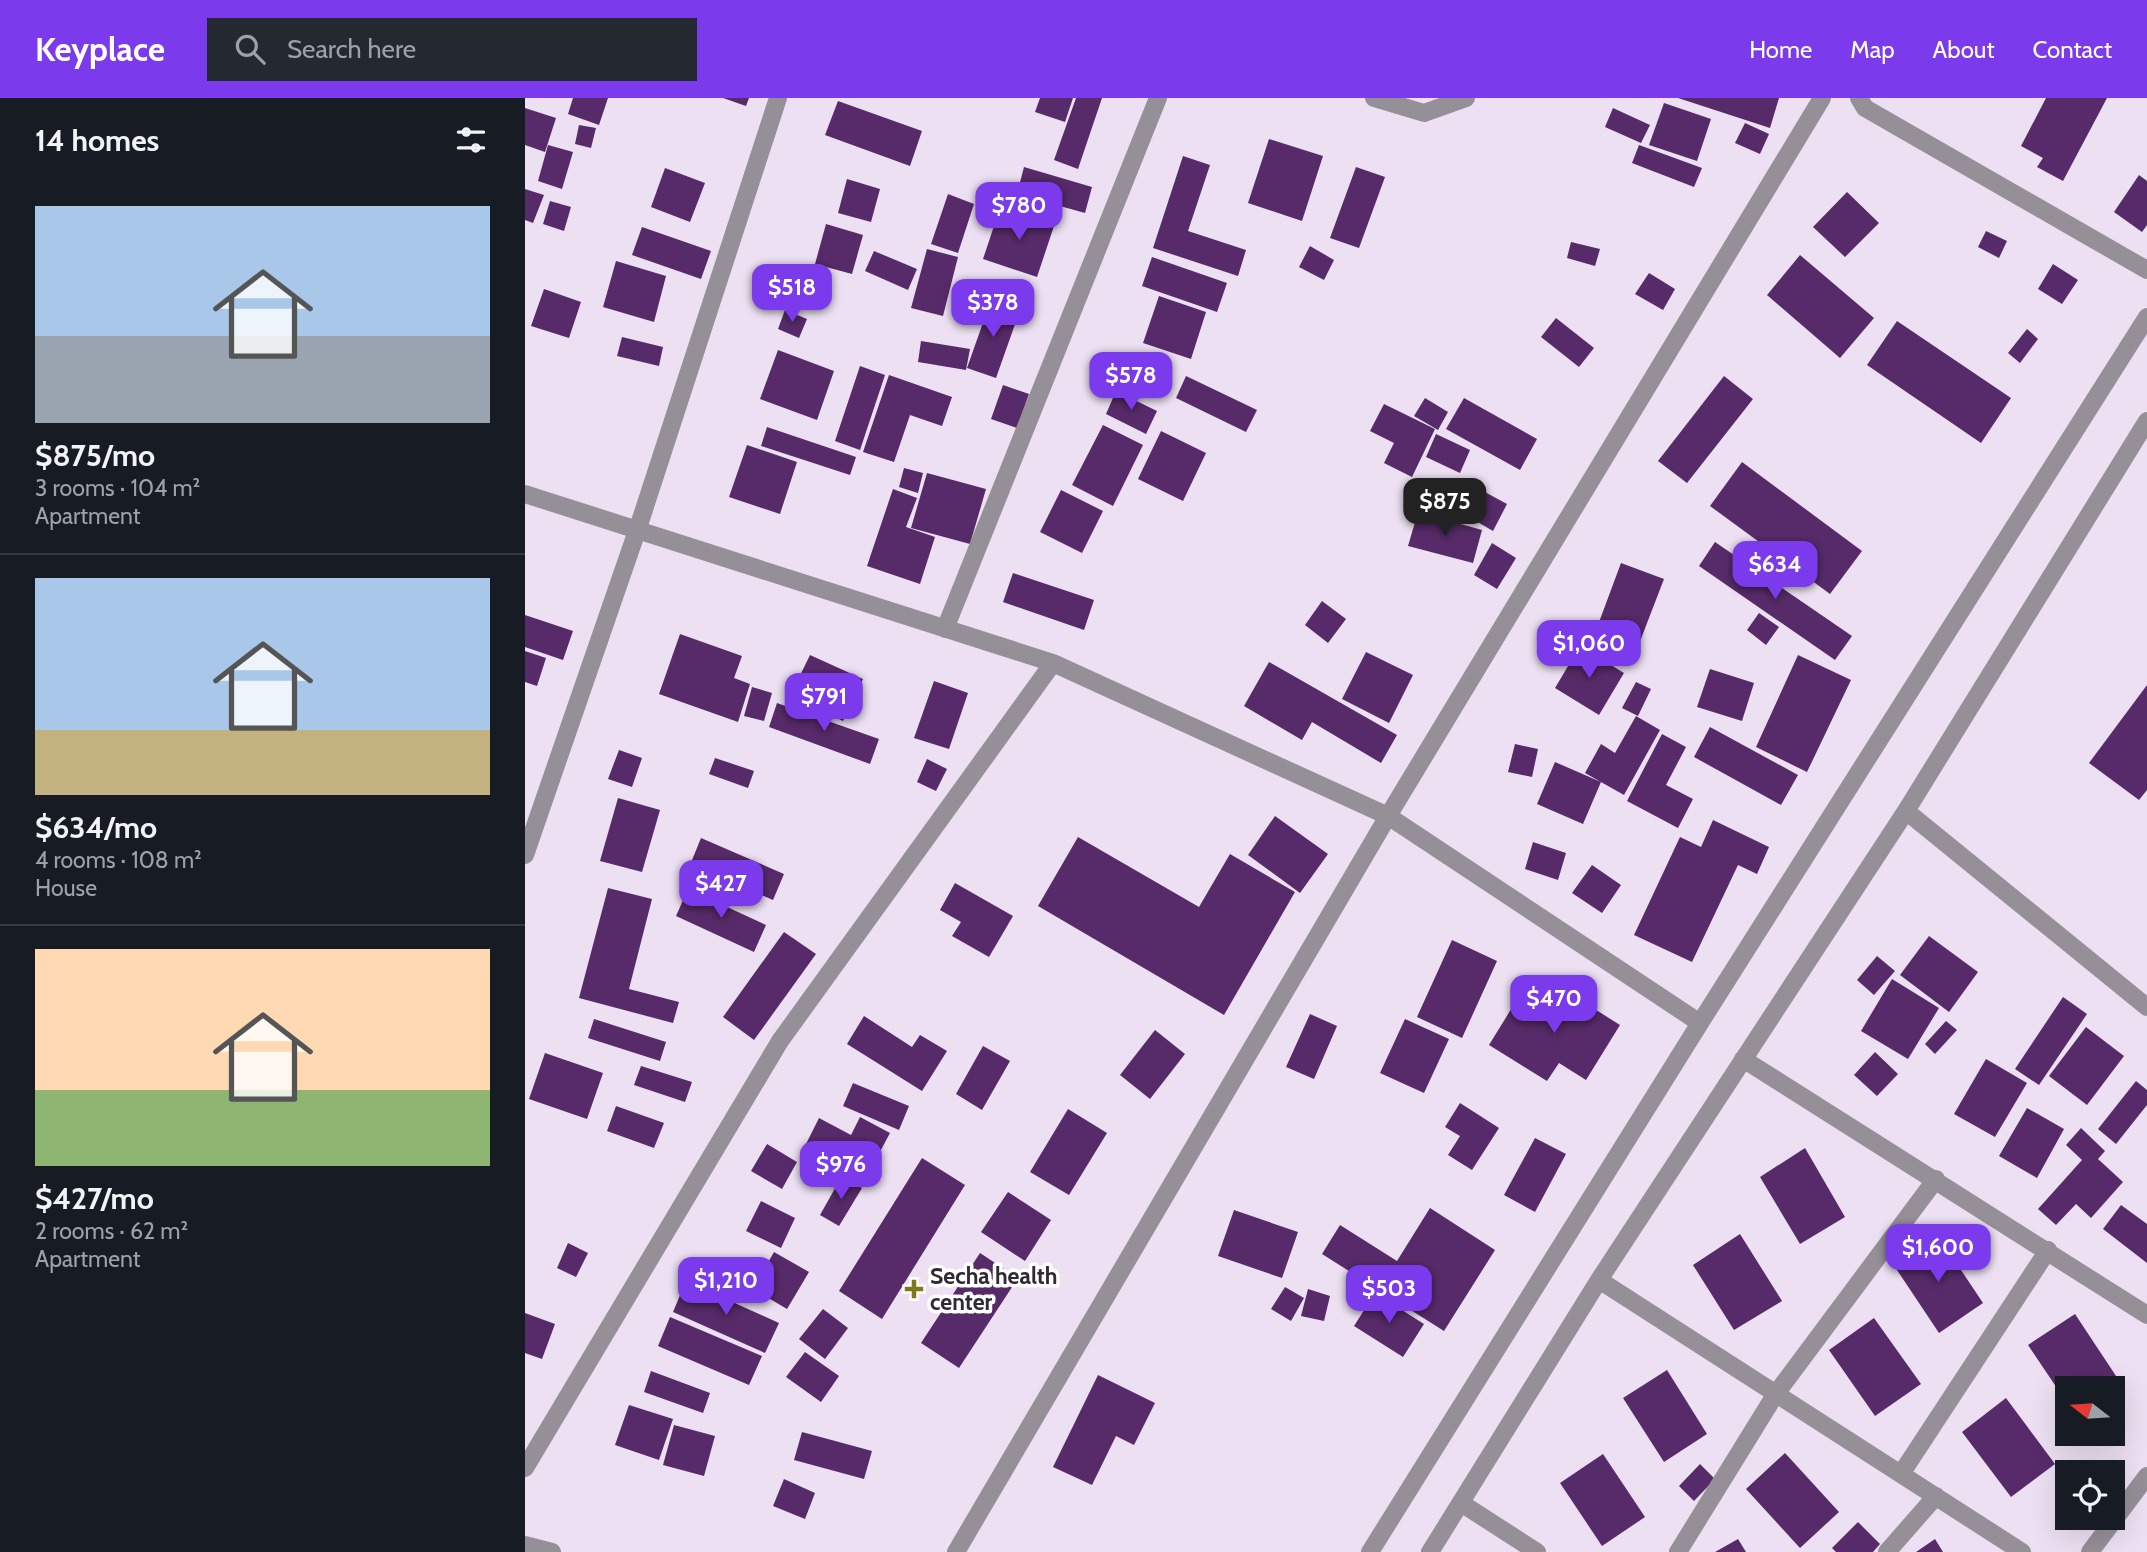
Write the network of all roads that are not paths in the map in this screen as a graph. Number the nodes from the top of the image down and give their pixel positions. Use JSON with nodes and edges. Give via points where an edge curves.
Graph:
{"nodes":[{"id":1,"x":778,"y":98,"type":"edge"},
{"id":2,"x":1158,"y":98,"type":"edge"},
{"id":3,"x":1374,"y":98,"type":"edge"},
{"id":4,"x":1465,"y":98,"type":"edge"},
{"id":5,"x":1822,"y":98,"type":"edge"},
{"id":6,"x":1865,"y":101,"type":"edge"},
{"id":7,"x":2147,"y":270,"type":"edge"},
{"id":8,"x":2147,"y":317,"type":"edge"},
{"id":9,"x":2147,"y":421,"type":"edge"},
{"id":10,"x":525,"y":494,"type":"edge"},
{"id":11,"x":638,"y":528,"type":"junction"},
{"id":12,"x":945,"y":629,"type":"junction"},
{"id":13,"x":1053,"y":663,"type":"junction"},
{"id":14,"x":1906,"y":811,"type":"junction"},
{"id":15,"x":1388,"y":816,"type":"junction"},
{"id":16,"x":525,"y":855,"type":"edge"},
{"id":17,"x":2147,"y":1007,"type":"edge"},
{"id":18,"x":1700,"y":1023,"type":"junction"},
{"id":19,"x":1743,"y":1059,"type":"junction"},
{"id":20,"x":1936,"y":1179,"type":"junction"},
{"id":21,"x":2048,"y":1250,"type":"junction"},
{"id":22,"x":1599,"y":1280,"type":"junction"},
{"id":23,"x":2147,"y":1315,"type":"edge"},
{"id":24,"x":1775,"y":1395,"type":"junction"},
{"id":25,"x":525,"y":1468,"type":"edge"},
{"id":26,"x":1901,"y":1475,"type":"junction"},
{"id":27,"x":2147,"y":1476,"type":"edge"},
{"id":28,"x":1936,"y":1496,"type":"junction"},
{"id":29,"x":1461,"y":1503,"type":"junction"},
{"id":30,"x":525,"y":1545,"type":"edge"},
{"id":31,"x":552,"y":1552,"type":"edge"},
{"id":32,"x":956,"y":1552,"type":"edge"},
{"id":33,"x":1370,"y":1552,"type":"edge"},
{"id":34,"x":1430,"y":1552,"type":"edge"},
{"id":35,"x":1537,"y":1552,"type":"edge"},
{"id":36,"x":1678,"y":1552,"type":"edge"},
{"id":37,"x":1887,"y":1552,"type":"edge"},
{"id":38,"x":2022,"y":1552,"type":"edge"},
{"id":39,"x":2090,"y":1552,"type":"edge"}],
"edges":[{"from":1,"to":11,"type":"street"},
{"from":2,"to":12,"type":"street"},
{"from":3,"to":4,"type":"street","via":[[1424,113]]},
{"from":5,"to":15,"type":"street"},
{"from":6,"to":7,"type":"street"},
{"from":8,"to":18,"type":"street"},
{"from":9,"to":14,"type":"street"},
{"from":10,"to":11,"type":"street"},
{"from":11,"to":12,"type":"street"},
{"from":11,"to":16,"type":"street"},
{"from":12,"to":13,"type":"street"},
{"from":13,"to":15,"type":"street"},
{"from":13,"to":25,"type":"street","via":[[779,1041]]},
{"from":14,"to":17,"type":"street"},
{"from":14,"to":19,"type":"street"},
{"from":15,"to":18,"type":"street"},
{"from":15,"to":32,"type":"street"},
{"from":18,"to":33,"type":"street"},
{"from":19,"to":20,"type":"street"},
{"from":19,"to":22,"type":"street"},
{"from":20,"to":21,"type":"street"},
{"from":20,"to":24,"type":"street"},
{"from":21,"to":23,"type":"street"},
{"from":21,"to":26,"type":"street"},
{"from":22,"to":24,"type":"street"},
{"from":22,"to":29,"type":"street"},
{"from":24,"to":26,"type":"street"},
{"from":24,"to":36,"type":"street"},
{"from":26,"to":28,"type":"street"},
{"from":27,"to":39,"type":"street"},
{"from":28,"to":37,"type":"street"},
{"from":28,"to":38,"type":"street"},
{"from":29,"to":34,"type":"street"},
{"from":29,"to":35,"type":"street"},
{"from":30,"to":31,"type":"street"}]}
